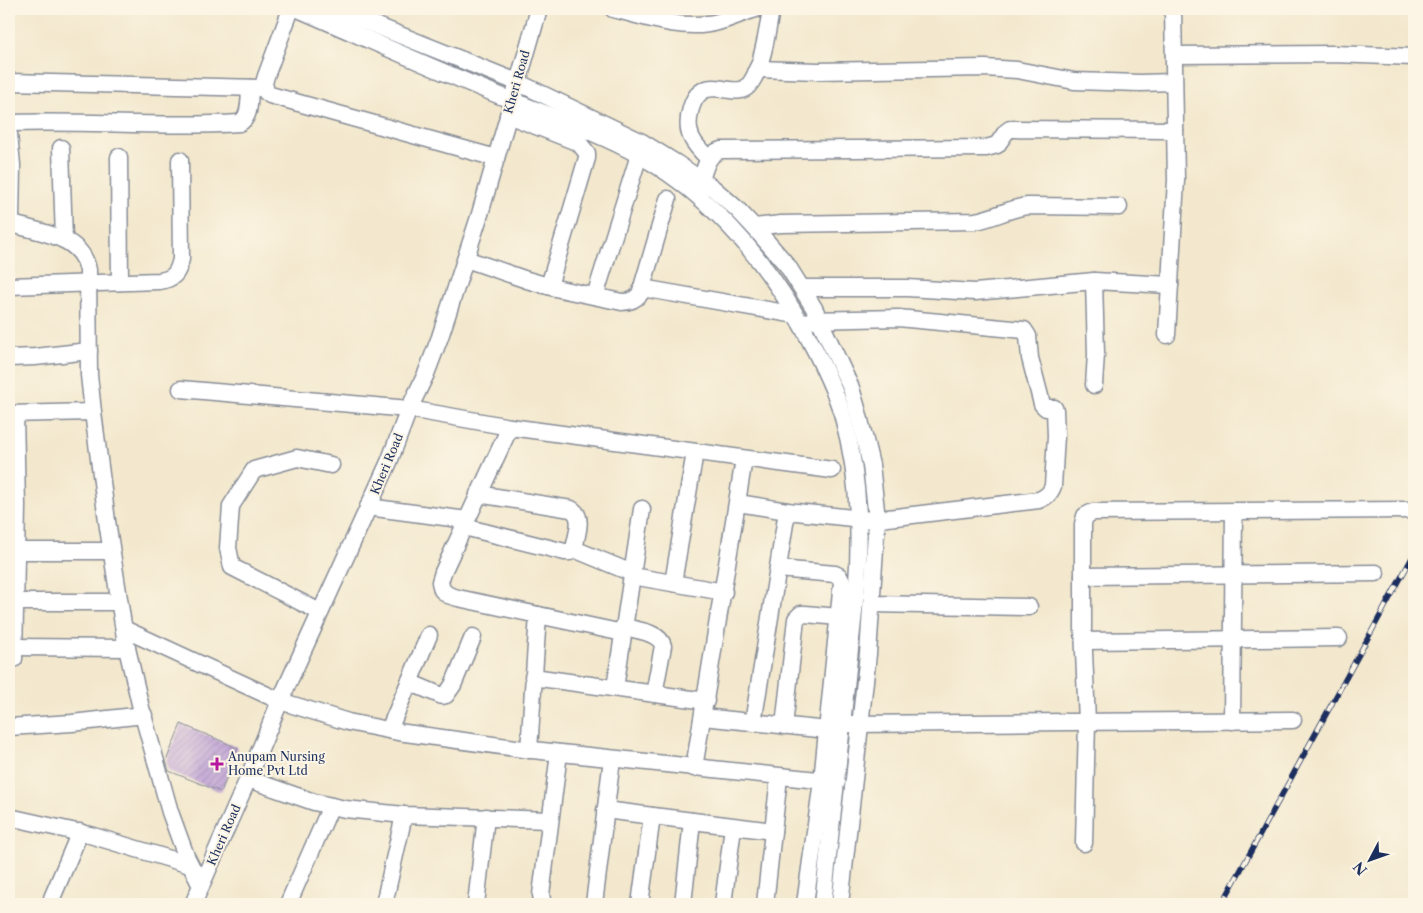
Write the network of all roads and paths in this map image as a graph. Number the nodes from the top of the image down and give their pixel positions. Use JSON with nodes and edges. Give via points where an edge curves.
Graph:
{"nodes":[{"id":1,"x":290,"y":9,"type":"edge"},
{"id":2,"x":298,"y":9,"type":"edge"},
{"id":3,"x":335,"y":9,"type":"edge"},
{"id":4,"x":539,"y":9,"type":"edge"},
{"id":5,"x":613,"y":9,"type":"edge"},
{"id":6,"x":756,"y":9,"type":"edge"},
{"id":7,"x":771,"y":9,"type":"edge"},
{"id":8,"x":1173,"y":9,"type":"edge"},
{"id":9,"x":1174,"y":55,"type":"junction"},
{"id":10,"x":1414,"y":57,"type":"edge"},
{"id":11,"x":757,"y":68,"type":"junction"},
{"id":12,"x":9,"y":82,"type":"edge"},
{"id":13,"x":1174,"y":82,"type":"junction"},
{"id":14,"x":257,"y":88,"type":"junction"},
{"id":15,"x":513,"y":96,"type":"junction"},
{"id":16,"x":9,"y":123,"type":"edge"},
{"id":17,"x":1175,"y":130,"type":"junction"},
{"id":18,"x":9,"y":134,"type":"edge"},
{"id":19,"x":61,"y":148,"type":"dead end"},
{"id":20,"x":639,"y":155,"type":"junction"},
{"id":21,"x":119,"y":157,"type":"dead end"},
{"id":22,"x":496,"y":158,"type":"junction"},
{"id":23,"x":709,"y":159,"type":"junction"},
{"id":24,"x":180,"y":160,"type":"dead end"},
{"id":25,"x":700,"y":180,"type":"junction"},
{"id":26,"x":668,"y":200,"type":"dead end"},
{"id":27,"x":1119,"y":207,"type":"dead end"},
{"id":28,"x":10,"y":221,"type":"edge"},
{"id":29,"x":754,"y":226,"type":"junction"},
{"id":30,"x":64,"y":240,"type":"junction"},
{"id":31,"x":466,"y":259,"type":"junction"},
{"id":32,"x":1094,"y":281,"type":"junction"},
{"id":33,"x":120,"y":282,"type":"junction"},
{"id":34,"x":88,"y":283,"type":"junction"},
{"id":35,"x":1170,"y":285,"type":"junction"},
{"id":36,"x":9,"y":286,"type":"edge"},
{"id":37,"x":549,"y":286,"type":"junction"},
{"id":38,"x":642,"y":288,"type":"junction"},
{"id":39,"x":802,"y":288,"type":"junction"},
{"id":40,"x":595,"y":296,"type":"junction"},
{"id":41,"x":807,"y":319,"type":"junction"},
{"id":42,"x":1167,"y":335,"type":"dead end"},
{"id":43,"x":89,"y":352,"type":"junction"},
{"id":44,"x":9,"y":358,"type":"edge"},
{"id":45,"x":1094,"y":385,"type":"dead end"},
{"id":46,"x":181,"y":389,"type":"dead end"},
{"id":47,"x":409,"y":409,"type":"junction"},
{"id":48,"x":93,"y":412,"type":"junction"},
{"id":49,"x":12,"y":414,"type":"edge"},
{"id":50,"x":510,"y":427,"type":"junction"},
{"id":51,"x":696,"y":452,"type":"junction"},
{"id":52,"x":744,"y":459,"type":"junction"},
{"id":53,"x":331,"y":466,"type":"dead end"},
{"id":54,"x":832,"y":470,"type":"dead end"},
{"id":55,"x":478,"y":494,"type":"junction"},
{"id":56,"x":738,"y":503,"type":"junction"},
{"id":57,"x":368,"y":507,"type":"junction"},
{"id":58,"x":642,"y":509,"type":"dead end"},
{"id":59,"x":1409,"y":510,"type":"dead end"},
{"id":60,"x":788,"y":511,"type":"junction"},
{"id":61,"x":1234,"y":511,"type":"junction"},
{"id":62,"x":868,"y":519,"type":"junction"},
{"id":63,"x":465,"y":524,"type":"junction"},
{"id":64,"x":574,"y":548,"type":"junction"},
{"id":65,"x":16,"y":551,"type":"junction"},
{"id":66,"x":111,"y":551,"type":"junction"},
{"id":67,"x":778,"y":569,"type":"junction"},
{"id":68,"x":1376,"y":573,"type":"dead end"},
{"id":69,"x":1234,"y":574,"type":"junction"},
{"id":70,"x":632,"y":575,"type":"junction"},
{"id":71,"x":1083,"y":576,"type":"junction"},
{"id":72,"x":673,"y":583,"type":"junction"},
{"id":73,"x":724,"y":592,"type":"junction"},
{"id":74,"x":15,"y":602,"type":"junction"},
{"id":75,"x":120,"y":602,"type":"junction"},
{"id":76,"x":872,"y":604,"type":"junction"},
{"id":77,"x":1029,"y":607,"type":"dead end"},
{"id":78,"x":320,"y":612,"type":"junction"},
{"id":79,"x":538,"y":615,"type":"junction"},
{"id":80,"x":839,"y":617,"type":"junction"},
{"id":81,"x":12,"y":624,"type":"edge"},
{"id":82,"x":124,"y":630,"type":"junction"},
{"id":83,"x":623,"y":630,"type":"junction"},
{"id":84,"x":429,"y":635,"type":"dead end"},
{"id":85,"x":473,"y":637,"type":"dead end"},
{"id":86,"x":1339,"y":638,"type":"dead end"},
{"id":87,"x":1234,"y":639,"type":"junction"},
{"id":88,"x":1084,"y":641,"type":"junction"},
{"id":89,"x":127,"y":648,"type":"junction"},
{"id":90,"x":533,"y":677,"type":"junction"},
{"id":91,"x":409,"y":682,"type":"junction"},
{"id":92,"x":615,"y":688,"type":"junction"},
{"id":93,"x":654,"y":694,"type":"junction"},
{"id":94,"x":706,"y":701,"type":"junction"},
{"id":95,"x":280,"y":702,"type":"junction"},
{"id":96,"x":144,"y":715,"type":"junction"},
{"id":97,"x":703,"y":717,"type":"junction"},
{"id":98,"x":1293,"y":720,"type":"dead end"},
{"id":99,"x":1232,"y":721,"type":"junction"},
{"id":100,"x":1087,"y":722,"type":"junction"},
{"id":101,"x":753,"y":723,"type":"junction"},
{"id":102,"x":852,"y":724,"type":"junction"},
{"id":103,"x":784,"y":726,"type":"junction"},
{"id":104,"x":9,"y":727,"type":"edge"},
{"id":105,"x":389,"y":730,"type":"junction"},
{"id":106,"x":827,"y":730,"type":"junction"},
{"id":107,"x":528,"y":750,"type":"junction"},
{"id":108,"x":559,"y":753,"type":"junction"},
{"id":109,"x":612,"y":759,"type":"junction"},
{"id":110,"x":694,"y":768,"type":"junction"},
{"id":111,"x":779,"y":777,"type":"junction"},
{"id":112,"x":248,"y":779,"type":"junction"},
{"id":113,"x":829,"y":782,"type":"junction"},
{"id":114,"x":331,"y":806,"type":"junction"},
{"id":115,"x":605,"y":810,"type":"junction"},
{"id":116,"x":404,"y":815,"type":"junction"},
{"id":117,"x":652,"y":816,"type":"junction"},
{"id":118,"x":9,"y":817,"type":"edge"},
{"id":119,"x":486,"y":817,"type":"junction"},
{"id":120,"x":549,"y":820,"type":"junction"},
{"id":121,"x":692,"y":821,"type":"junction"},
{"id":122,"x":733,"y":826,"type":"junction"},
{"id":123,"x":773,"y":831,"type":"junction"},
{"id":124,"x":80,"y":832,"type":"junction"},
{"id":125,"x":1084,"y":843,"type":"dead end"},
{"id":126,"x":190,"y":865,"type":"junction"},
{"id":127,"x":201,"y":886,"type":"junction"},
{"id":128,"x":52,"y":898,"type":"dead end"},
{"id":129,"x":193,"y":904,"type":"edge"},
{"id":130,"x":288,"y":904,"type":"edge"},
{"id":131,"x":384,"y":904,"type":"edge"},
{"id":132,"x":476,"y":904,"type":"edge"},
{"id":133,"x":543,"y":904,"type":"edge"},
{"id":134,"x":594,"y":904,"type":"edge"},
{"id":135,"x":640,"y":904,"type":"edge"},
{"id":136,"x":683,"y":904,"type":"edge"},
{"id":137,"x":723,"y":904,"type":"edge"},
{"id":138,"x":765,"y":904,"type":"edge"},
{"id":139,"x":805,"y":904,"type":"edge"},
{"id":140,"x":823,"y":904,"type":"edge"},
{"id":141,"x":840,"y":904,"type":"edge"}],
"edges":[{"from":1,"to":14,"type":"street","via":[[266,76]]},
{"from":2,"to":15,"type":"street"},
{"from":3,"to":15,"type":"street"},
{"from":4,"to":15,"type":"street","name":"Kheri Road"},
{"from":5,"to":6,"type":"street","via":[[692,25],[717,22]]},
{"from":7,"to":11,"type":"street"},
{"from":8,"to":9,"type":"street"},
{"from":9,"to":10,"type":"street"},
{"from":9,"to":13,"type":"street"},
{"from":11,"to":13,"type":"street","via":[[818,71],[1003,69],[1074,81]]},
{"from":11,"to":23,"type":"street","via":[[747,88],[711,88],[696,96],[688,126],[696,146]]},
{"from":12,"to":14,"type":"street"},
{"from":13,"to":17,"type":"street"},
{"from":14,"to":16,"type":"street","via":[[247,116],[239,123]]},
{"from":14,"to":22,"type":"street","via":[[270,95]]},
{"from":15,"to":20,"type":"street"},
{"from":15,"to":22,"type":"street","name":"Kheri Road"},
{"from":15,"to":25,"type":"street","via":[[642,142]]},
{"from":15,"to":37,"type":"street","via":[[587,153]]},
{"from":17,"to":23,"type":"street","via":[[1010,129],[997,145],[986,148],[722,150],[714,152]]},
{"from":17,"to":35,"type":"street","via":[[1176,180]]},
{"from":18,"to":28,"type":"street","via":[[12,165]]},
{"from":19,"to":30,"type":"street"},
{"from":20,"to":40,"type":"street"},
{"from":20,"to":41,"type":"street","via":[[722,218]]},
{"from":21,"to":33,"type":"street"},
{"from":22,"to":31,"type":"street","name":"Kheri Road"},
{"from":23,"to":25,"type":"street"},
{"from":24,"to":33,"type":"street","via":[[182,235],[179,269],[167,280]]},
{"from":25,"to":29,"type":"street"},
{"from":26,"to":38,"type":"street"},
{"from":27,"to":29,"type":"street","via":[[1028,206],[975,221]]},
{"from":28,"to":30,"type":"street"},
{"from":29,"to":39,"type":"street"},
{"from":30,"to":34,"type":"street","via":[[79,250],[86,261]]},
{"from":31,"to":37,"type":"street"},
{"from":31,"to":47,"type":"street","name":"Kheri Road","via":[[430,365]]},
{"from":32,"to":35,"type":"street"},
{"from":32,"to":39,"type":"street","via":[[975,292]]},
{"from":32,"to":45,"type":"street"},
{"from":33,"to":34,"type":"street"},
{"from":34,"to":36,"type":"street"},
{"from":34,"to":43,"type":"street"},
{"from":35,"to":42,"type":"street"},
{"from":37,"to":40,"type":"street"},
{"from":38,"to":40,"type":"street","via":[[636,299],[629,302]]},
{"from":38,"to":41,"type":"street"},
{"from":39,"to":41,"type":"street"},
{"from":41,"to":62,"type":"street","via":[[842,415]]},
{"from":41,"to":62,"type":"street","via":[[898,318],[1024,330],[1042,404],[1055,410],[1054,481],[1045,498]]},
{"from":43,"to":44,"type":"street"},
{"from":43,"to":48,"type":"street"},
{"from":46,"to":47,"type":"street"},
{"from":47,"to":50,"type":"street"},
{"from":47,"to":57,"type":"street","name":"Kheri Road"},
{"from":48,"to":49,"type":"street"},
{"from":48,"to":66,"type":"street"},
{"from":49,"to":65,"type":"street"},
{"from":50,"to":51,"type":"street"},
{"from":50,"to":55,"type":"street"},
{"from":51,"to":52,"type":"street"},
{"from":51,"to":72,"type":"street"},
{"from":52,"to":54,"type":"street"},
{"from":52,"to":56,"type":"street"},
{"from":53,"to":78,"type":"street","via":[[297,458],[254,470],[231,506],[228,548],[232,567]]},
{"from":55,"to":63,"type":"street"},
{"from":55,"to":64,"type":"street","via":[[576,511],[579,520]]},
{"from":56,"to":60,"type":"street"},
{"from":56,"to":73,"type":"street"},
{"from":57,"to":63,"type":"street"},
{"from":57,"to":78,"type":"street","name":"Kheri Road"},
{"from":58,"to":70,"type":"street"},
{"from":59,"to":61,"type":"street"},
{"from":60,"to":62,"type":"street"},
{"from":60,"to":67,"type":"street"},
{"from":61,"to":69,"type":"street"},
{"from":61,"to":71,"type":"street","via":[[1089,513],[1083,524]]},
{"from":62,"to":76,"type":"street"},
{"from":62,"to":102,"type":"street","via":[[857,583]]},
{"from":63,"to":64,"type":"street","via":[[565,552]]},
{"from":63,"to":79,"type":"street","via":[[443,572],[442,590],[458,598]]},
{"from":64,"to":70,"type":"street"},
{"from":65,"to":66,"type":"street"},
{"from":65,"to":74,"type":"street"},
{"from":66,"to":75,"type":"street"},
{"from":67,"to":80,"type":"street","via":[[839,576],[842,582]]},
{"from":67,"to":101,"type":"street"},
{"from":68,"to":69,"type":"street"},
{"from":69,"to":71,"type":"street"},
{"from":69,"to":87,"type":"street"},
{"from":70,"to":72,"type":"street"},
{"from":70,"to":83,"type":"street"},
{"from":71,"to":88,"type":"street"},
{"from":72,"to":73,"type":"street"},
{"from":73,"to":94,"type":"street"},
{"from":74,"to":75,"type":"street"},
{"from":74,"to":81,"type":"street"},
{"from":75,"to":82,"type":"street"},
{"from":76,"to":77,"type":"street"},
{"from":76,"to":102,"type":"street"},
{"from":78,"to":95,"type":"street","name":"Kheri Road"},
{"from":79,"to":83,"type":"street"},
{"from":79,"to":90,"type":"street"},
{"from":80,"to":103,"type":"street","via":[[805,614],[796,619]]},
{"from":80,"to":106,"type":"street"},
{"from":81,"to":89,"type":"street","via":[[14,653]]},
{"from":82,"to":89,"type":"street"},
{"from":82,"to":95,"type":"street"},
{"from":83,"to":92,"type":"street"},
{"from":83,"to":93,"type":"street","via":[[656,636],[662,641]]},
{"from":84,"to":91,"type":"street"},
{"from":85,"to":91,"type":"street","via":[[446,695]]},
{"from":86,"to":87,"type":"street"},
{"from":87,"to":88,"type":"street"},
{"from":87,"to":99,"type":"street"},
{"from":88,"to":100,"type":"street"},
{"from":89,"to":96,"type":"street"},
{"from":90,"to":92,"type":"street"},
{"from":90,"to":107,"type":"street"},
{"from":91,"to":105,"type":"street"},
{"from":92,"to":93,"type":"street"},
{"from":93,"to":94,"type":"street"},
{"from":94,"to":97,"type":"street"},
{"from":95,"to":105,"type":"street"},
{"from":95,"to":112,"type":"street","name":"Kheri Road"},
{"from":96,"to":104,"type":"street"},
{"from":96,"to":126,"type":"street","via":[[170,812]]},
{"from":97,"to":101,"type":"street"},
{"from":97,"to":110,"type":"street"},
{"from":98,"to":99,"type":"street"},
{"from":99,"to":100,"type":"street"},
{"from":100,"to":102,"type":"street"},
{"from":100,"to":125,"type":"street"},
{"from":101,"to":103,"type":"street"},
{"from":102,"to":113,"type":"street"},
{"from":102,"to":141,"type":"street"},
{"from":103,"to":106,"type":"street"},
{"from":105,"to":107,"type":"street"},
{"from":106,"to":113,"type":"street"},
{"from":107,"to":108,"type":"street"},
{"from":108,"to":109,"type":"street"},
{"from":108,"to":120,"type":"street"},
{"from":109,"to":110,"type":"street"},
{"from":109,"to":115,"type":"street"},
{"from":110,"to":111,"type":"street"},
{"from":111,"to":113,"type":"street"},
{"from":111,"to":123,"type":"street"},
{"from":112,"to":114,"type":"street"},
{"from":112,"to":127,"type":"street","name":"Kheri Road"},
{"from":113,"to":139,"type":"street"},
{"from":113,"to":140,"type":"street"},
{"from":114,"to":116,"type":"street"},
{"from":114,"to":130,"type":"street"},
{"from":115,"to":117,"type":"street"},
{"from":115,"to":134,"type":"street"},
{"from":116,"to":119,"type":"street"},
{"from":116,"to":131,"type":"street"},
{"from":117,"to":121,"type":"street"},
{"from":117,"to":135,"type":"street"},
{"from":118,"to":124,"type":"street"},
{"from":119,"to":120,"type":"street"},
{"from":119,"to":132,"type":"street"},
{"from":120,"to":133,"type":"street","via":[[541,895]]},
{"from":121,"to":122,"type":"street"},
{"from":121,"to":136,"type":"street"},
{"from":122,"to":123,"type":"street"},
{"from":122,"to":137,"type":"street"},
{"from":123,"to":138,"type":"street"},
{"from":124,"to":126,"type":"street"},
{"from":124,"to":128,"type":"street"},
{"from":126,"to":127,"type":"street"},
{"from":127,"to":129,"type":"street","name":"Kheri Road"}]}
